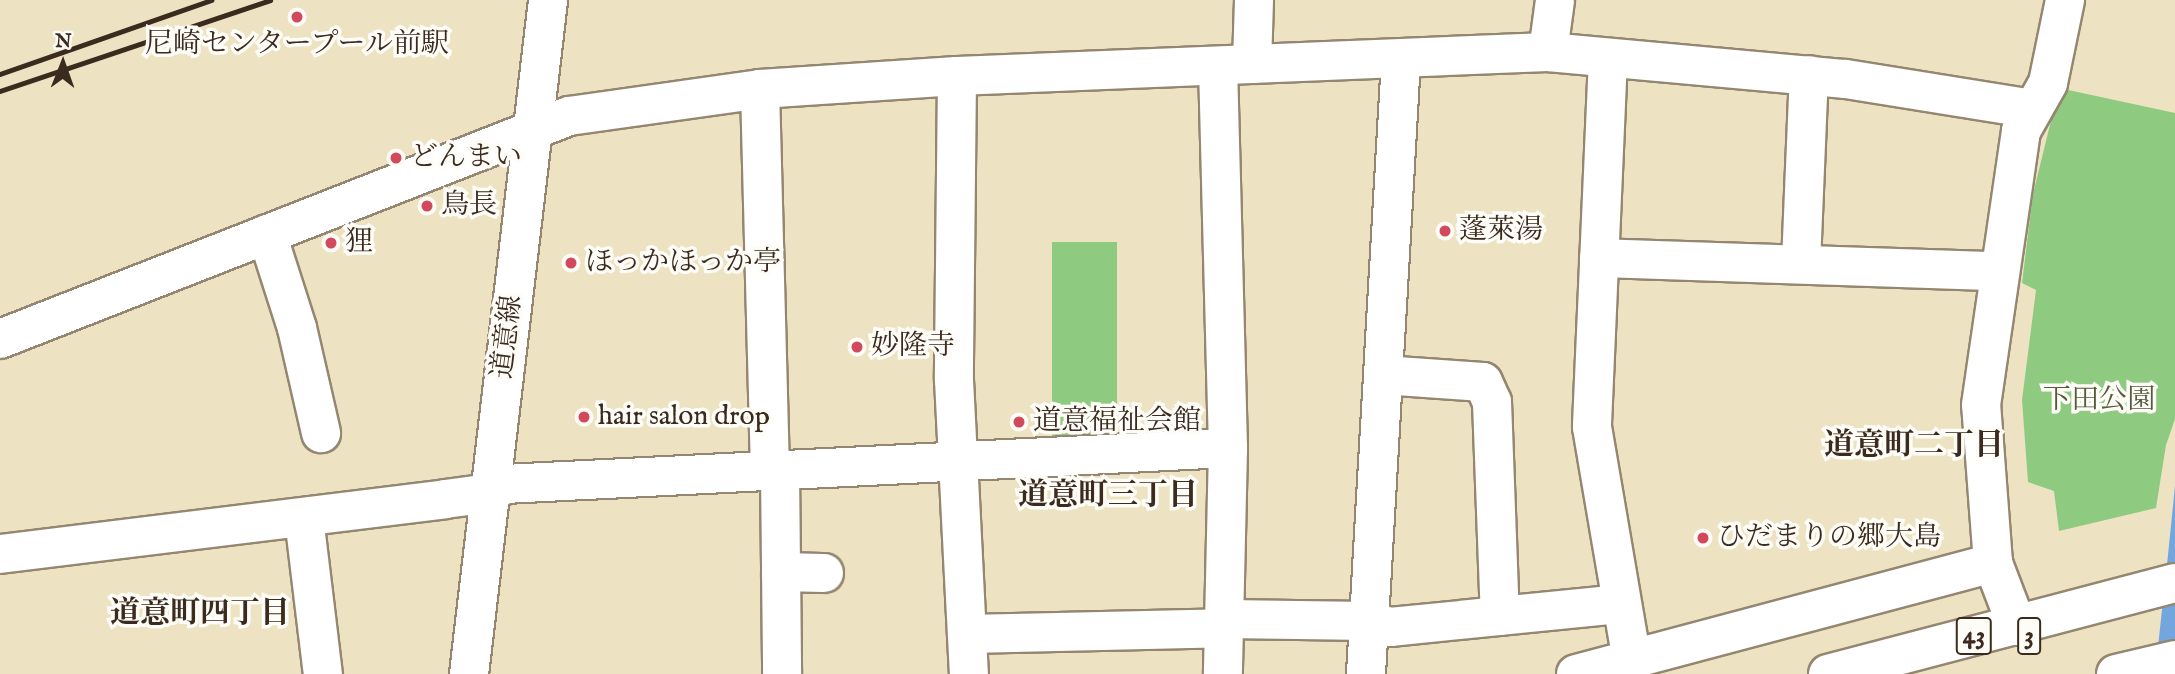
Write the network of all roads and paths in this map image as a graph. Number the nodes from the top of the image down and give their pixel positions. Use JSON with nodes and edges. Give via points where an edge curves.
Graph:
{"nodes":[{"id":1,"x":548,"y":0,"type":"edge"},
{"id":2,"x":1254,"y":0,"type":"edge"},
{"id":3,"x":1555,"y":0,"type":"edge"},
{"id":4,"x":2065,"y":0,"type":"edge"},
{"id":5,"x":1549,"y":52,"type":"junction"},
{"id":6,"x":1608,"y":58,"type":"junction"},
{"id":7,"x":1401,"y":59,"type":"junction"},
{"id":8,"x":1235,"y":65,"type":"junction"},
{"id":9,"x":1809,"y":75,"type":"junction"},
{"id":10,"x":957,"y":76,"type":"junction"},
{"id":11,"x":760,"y":89,"type":"junction"},
{"id":12,"x":2033,"y":109,"type":"junction"},
{"id":13,"x":535,"y":129,"type":"junction"},
{"id":14,"x":267,"y":234,"type":"junction"},
{"id":15,"x":1599,"y":258,"type":"junction"},
{"id":16,"x":1801,"y":263,"type":"junction"},
{"id":17,"x":2000,"y":271,"type":"junction"},
{"id":18,"x":0,"y":339,"type":"edge"},
{"id":19,"x":1383,"y":375,"type":"junction"},
{"id":20,"x":321,"y":433,"type":"dead end"},
{"id":21,"x":1228,"y":448,"type":"junction"},
{"id":22,"x":959,"y":463,"type":"junction"},
{"id":23,"x":775,"y":471,"type":"junction"},
{"id":24,"x":490,"y":493,"type":"junction"},
{"id":25,"x":304,"y":518,"type":"junction"},
{"id":26,"x":0,"y":554,"type":"edge"},
{"id":27,"x":1993,"y":563,"type":"junction"},
{"id":28,"x":781,"y":572,"type":"junction"},
{"id":29,"x":824,"y":573,"type":"dead end"},
{"id":30,"x":2175,"y":583,"type":"edge"},
{"id":31,"x":2175,"y":597,"type":"edge"},
{"id":32,"x":1619,"y":604,"type":"junction"},
{"id":33,"x":1500,"y":616,"type":"junction"},
{"id":34,"x":1369,"y":621,"type":"junction"},
{"id":35,"x":1224,"y":623,"type":"junction"},
{"id":36,"x":2017,"y":626,"type":"junction"},
{"id":37,"x":968,"y":634,"type":"junction"},
{"id":38,"x":2175,"y":660,"type":"edge"},
{"id":39,"x":1632,"y":661,"type":"junction"},
{"id":40,"x":323,"y":674,"type":"edge"},
{"id":41,"x":470,"y":674,"type":"edge"},
{"id":42,"x":782,"y":674,"type":"edge"},
{"id":43,"x":969,"y":674,"type":"edge"},
{"id":44,"x":1223,"y":674,"type":"edge"},
{"id":45,"x":1366,"y":674,"type":"edge"},
{"id":46,"x":1576,"y":674,"type":"edge"},
{"id":47,"x":1828,"y":674,"type":"edge"},
{"id":48,"x":1883,"y":674,"type":"edge"},
{"id":49,"x":2116,"y":674,"type":"edge"}],
"edges":[{"from":1,"to":13,"type":"main road","name":"道意線"},
{"from":2,"to":8,"type":"main road"},
{"from":3,"to":5,"type":"main road"},
{"from":4,"to":12,"type":"main road","via":[[2048,83]]},
{"from":5,"to":6,"type":"main road"},
{"from":5,"to":7,"type":"main road"},
{"from":6,"to":9,"type":"main road"},
{"from":6,"to":15,"type":"main road"},
{"from":7,"to":8,"type":"main road"},
{"from":7,"to":19,"type":"main road"},
{"from":8,"to":10,"type":"main road"},
{"from":8,"to":21,"type":"main road"},
{"from":9,"to":12,"type":"main road"},
{"from":9,"to":16,"type":"main road"},
{"from":10,"to":11,"type":"main road"},
{"from":10,"to":22,"type":"main road","via":[[954,380]]},
{"from":11,"to":13,"type":"main road","via":[[569,116]]},
{"from":11,"to":23,"type":"main road"},
{"from":12,"to":17,"type":"main road","via":[[2021,131]]},
{"from":13,"to":14,"type":"main road"},
{"from":13,"to":24,"type":"main road","name":"道意線"},
{"from":14,"to":18,"type":"main road"},
{"from":14,"to":20,"type":"main road","via":[[297,328]]},
{"from":15,"to":16,"type":"main road"},
{"from":15,"to":32,"type":"main road","via":[[1592,427]]},
{"from":16,"to":17,"type":"main road"},
{"from":17,"to":27,"type":"main road","via":[[1980,405]]},
{"from":19,"to":33,"type":"main road","via":[[1483,382],[1492,402]]},
{"from":19,"to":34,"type":"main road"},
{"from":21,"to":22,"type":"main road"},
{"from":21,"to":35,"type":"main road"},
{"from":22,"to":23,"type":"main road"},
{"from":22,"to":37,"type":"main road"},
{"from":23,"to":24,"type":"main road","via":[[505,484]]},
{"from":23,"to":28,"type":"main road"},
{"from":24,"to":25,"type":"main road"},
{"from":24,"to":41,"type":"main road","name":"道意線"},
{"from":25,"to":26,"type":"main road"},
{"from":25,"to":40,"type":"main road"},
{"from":27,"to":36,"type":"main road"},
{"from":27,"to":39,"type":"main road"},
{"from":28,"to":29,"type":"main road"},
{"from":28,"to":42,"type":"main road"},
{"from":30,"to":36,"type":"main road","number":"43"},
{"from":31,"to":48,"type":"main road","number":"3"},
{"from":32,"to":33,"type":"main road"},
{"from":32,"to":39,"type":"main road"},
{"from":33,"to":34,"type":"main road","via":[[1390,627]]},
{"from":34,"to":35,"type":"main road"},
{"from":34,"to":45,"type":"main road"},
{"from":35,"to":37,"type":"main road"},
{"from":35,"to":44,"type":"main road"},
{"from":36,"to":47,"type":"main road","number":"43"},
{"from":37,"to":43,"type":"main road"},
{"from":38,"to":49,"type":"main road"},
{"from":39,"to":46,"type":"main road"}]}
